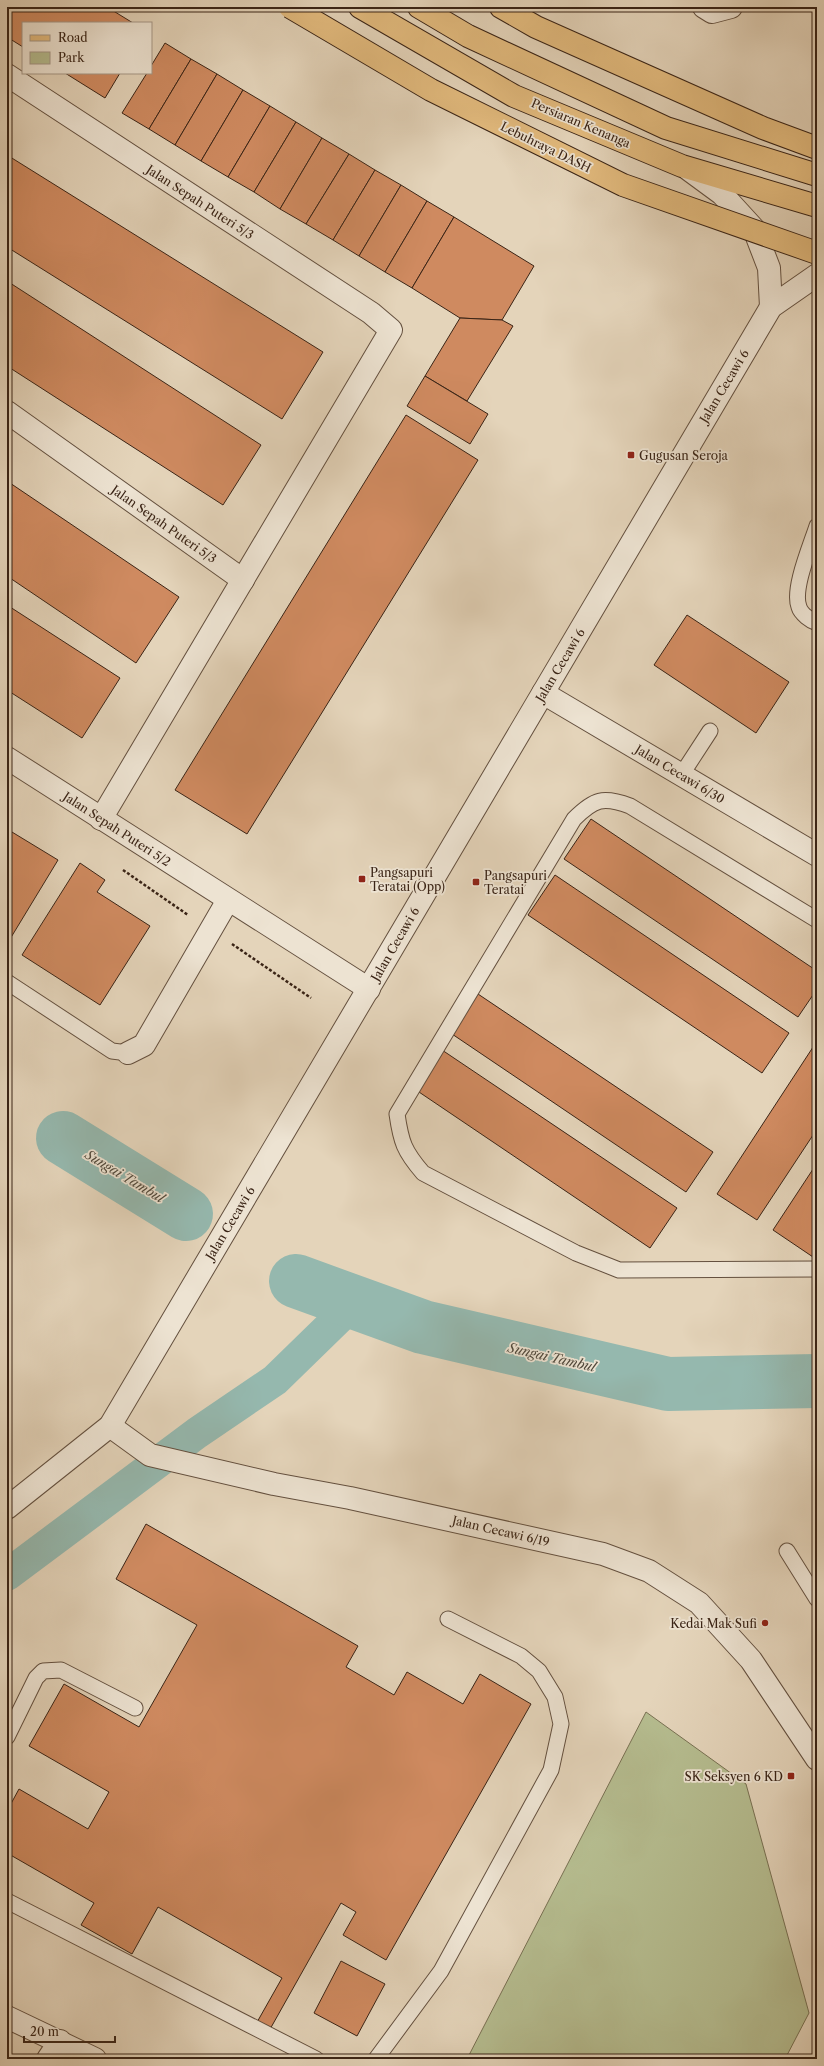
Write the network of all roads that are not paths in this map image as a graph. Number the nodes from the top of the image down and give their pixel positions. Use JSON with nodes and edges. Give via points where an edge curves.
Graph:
{"nodes":[{"id":1,"x":290,"y":7,"type":"edge"},
{"id":2,"x":360,"y":7,"type":"edge"},
{"id":3,"x":419,"y":7,"type":"edge"},
{"id":4,"x":501,"y":7,"type":"edge"},
{"id":5,"x":704,"y":7,"type":"edge"},
{"id":6,"x":731,"y":7,"type":"edge"},
{"id":7,"x":7,"y":76,"type":"edge"},
{"id":8,"x":817,"y":148,"type":"edge"},
{"id":9,"x":682,"y":166,"type":"junction"},
{"id":10,"x":817,"y":175,"type":"edge"},
{"id":11,"x":817,"y":206,"type":"edge"},
{"id":12,"x":817,"y":253,"type":"edge"},
{"id":13,"x":817,"y":275,"type":"edge"},
{"id":14,"x":771,"y":307,"type":"junction"},
{"id":15,"x":7,"y":412,"type":"edge"},
{"id":16,"x":817,"y":526,"type":"edge"},
{"id":17,"x":243,"y":580,"type":"junction"},
{"id":18,"x":817,"y":623,"type":"edge"},
{"id":19,"x":543,"y":693,"type":"junction"},
{"id":20,"x":710,"y":731,"type":"dead end"},
{"id":21,"x":7,"y":758,"type":"edge"},
{"id":22,"x":682,"y":774,"type":"junction"},
{"id":23,"x":101,"y":819,"type":"junction"},
{"id":24,"x":817,"y":855,"type":"edge"},
{"id":25,"x":228,"y":900,"type":"junction"},
{"id":26,"x":817,"y":920,"type":"edge"},
{"id":27,"x":7,"y":982,"type":"edge"},
{"id":28,"x":369,"y":990,"type":"junction"},
{"id":29,"x":128,"y":1053,"type":"joint"},
{"id":30,"x":817,"y":1269,"type":"edge"},
{"id":31,"x":110,"y":1426,"type":"junction"},
{"id":32,"x":7,"y":1508,"type":"edge"},
{"id":33,"x":787,"y":1550,"type":"dead end"},
{"id":34,"x":817,"y":1599,"type":"edge"},
{"id":35,"x":448,"y":1619,"type":"dead end"},
{"id":36,"x":135,"y":1708,"type":"dead end"},
{"id":37,"x":7,"y":1737,"type":"edge"},
{"id":38,"x":817,"y":1759,"type":"edge"},
{"id":39,"x":7,"y":1901,"type":"edge"},
{"id":40,"x":7,"y":2017,"type":"edge"},
{"id":41,"x":60,"y":2041,"type":"junction"},
{"id":42,"x":48,"y":2059,"type":"edge"},
{"id":43,"x":95,"y":2059,"type":"edge"},
{"id":44,"x":316,"y":2059,"type":"edge"},
{"id":45,"x":376,"y":2059,"type":"edge"}],
"edges":[{"from":1,"to":12,"type":"main road","name":"Lebuhraya DASH","bridge":true,"via":[[431,90],[623,185]]},
{"from":2,"to":9,"type":"main road","name":"Persiaran Kenanga","via":[[514,96]]},
{"from":3,"to":10,"type":"main road","via":[[468,36],[666,128]]},
{"from":4,"to":8,"type":"main road","via":[[536,28],[763,128]]},
{"from":5,"to":6,"type":"street","via":[[712,12]]},
{"from":7,"to":17,"type":"street","name":"Jalan Sepah Puteri 5/3","via":[[371,313],[391,330]]},
{"from":9,"to":11,"type":"main road","name":"Persiaran Kenanga"},
{"from":9,"to":14,"type":"street","via":[[722,194],[754,229],[769,268]]},
{"from":13,"to":14,"type":"street"},
{"from":14,"to":19,"type":"street","name":"Jalan Cecawi 6"},
{"from":15,"to":17,"type":"street","name":"Jalan Sepah Puteri 5/3"},
{"from":16,"to":18,"type":"lane","via":[[797,592],[799,608],[810,621]]},
{"from":17,"to":23,"type":"street"},
{"from":19,"to":22,"type":"street","name":"Jalan Cecawi 6/30"},
{"from":19,"to":28,"type":"street","name":"Jalan Cecawi 6"},
{"from":20,"to":22,"type":"lane"},
{"from":21,"to":23,"type":"street","name":"Jalan Sepah Puteri 5/2"},
{"from":22,"to":24,"type":"street","name":"Jalan Cecawi 6/30"},
{"from":23,"to":25,"type":"street","name":"Jalan Sepah Puteri 5/2"},
{"from":25,"to":28,"type":"street","name":"Jalan Sepah Puteri 5/2"},
{"from":25,"to":29,"type":"street","via":[[144,1045]]},
{"from":26,"to":30,"type":"lane","via":[[630,806],[615,800],[602,800],[587,806],[574,819],[397,1114],[400,1139],[410,1158],[423,1173],[576,1253],[619,1270]]},
{"from":27,"to":29,"type":"lane","via":[[112,1051]]},
{"from":28,"to":31,"type":"street","name":"Jalan Cecawi 6"},
{"from":31,"to":32,"type":"street","name":"Jalan Cecawi 6"},
{"from":31,"to":38,"type":"street","name":"Jalan Cecawi 6/19","via":[[150,1455],[603,1554],[649,1571],[699,1603],[751,1660]]},
{"from":33,"to":34,"type":"lane"},
{"from":35,"to":45,"type":"lane","via":[[521,1656],[539,1671],[555,1697],[561,1724],[551,1770],[441,1971]]},
{"from":36,"to":37,"type":"lane","via":[[61,1670],[43,1671],[36,1678]]},
{"from":39,"to":44,"type":"lane"},
{"from":40,"to":41,"type":"street"},
{"from":41,"to":42,"type":"street"},
{"from":41,"to":43,"type":"street"}]}
